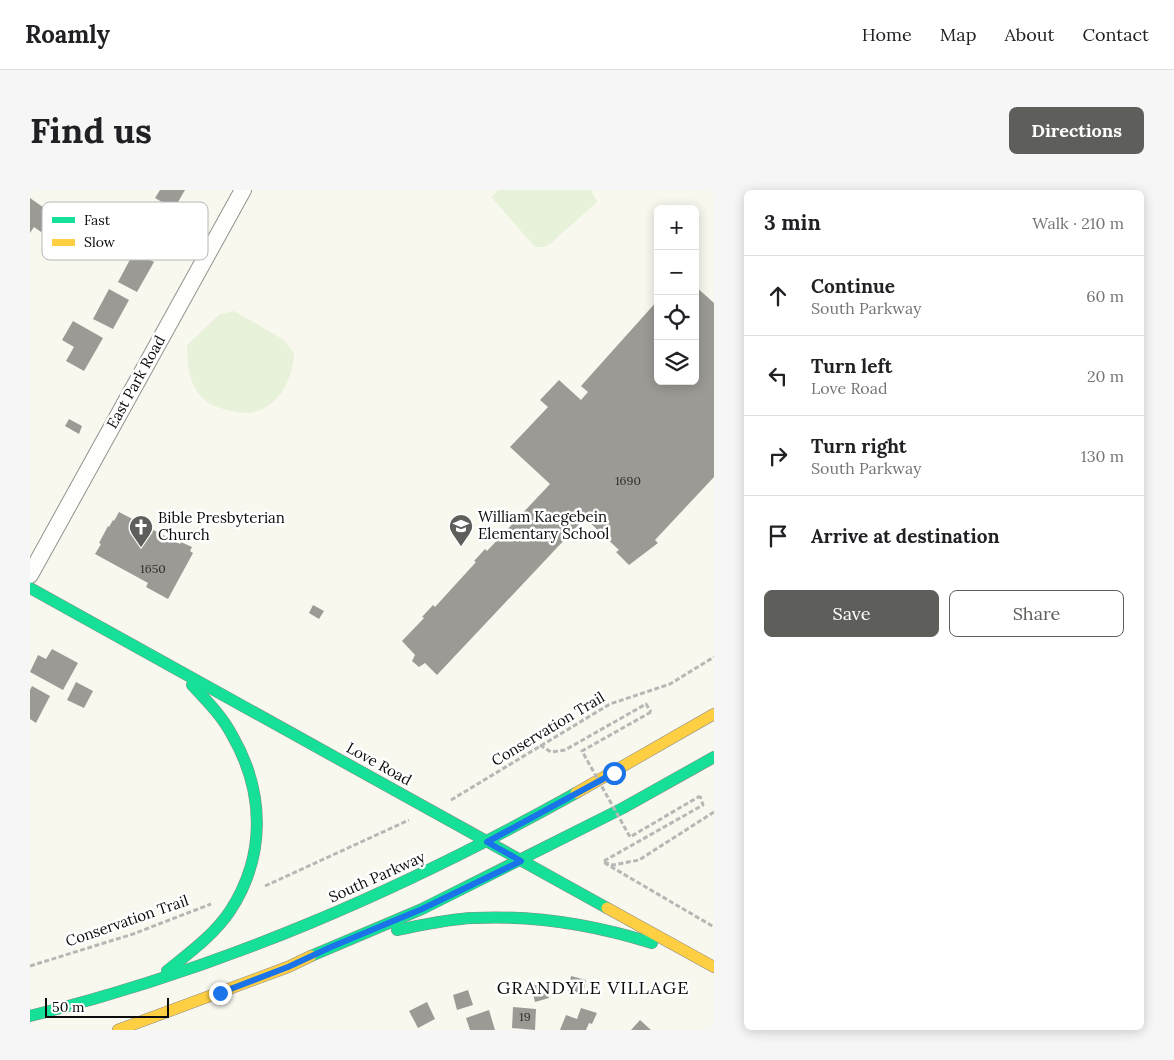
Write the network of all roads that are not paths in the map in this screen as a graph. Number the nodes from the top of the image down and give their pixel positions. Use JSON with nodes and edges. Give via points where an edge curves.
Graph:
{"nodes":[{"id":1,"x":243,"y":190,"type":"edge"},
{"id":2,"x":208,"y":253,"type":"edge"},
{"id":3,"x":204,"y":260,"type":"edge"},
{"id":4,"x":30,"y":576,"type":"edge"},
{"id":5,"x":30,"y":588,"type":"edge"},
{"id":6,"x":175,"y":669,"type":"junction"},
{"id":7,"x":714,"y":714,"type":"edge"},
{"id":8,"x":714,"y":757,"type":"edge"},
{"id":9,"x":487,"y":842,"type":"junction"},
{"id":10,"x":521,"y":861,"type":"junction"},
{"id":11,"x":331,"y":947,"type":"junction"},
{"id":12,"x":699,"y":959,"type":"junction"},
{"id":13,"x":714,"y":967,"type":"edge"},
{"id":14,"x":155,"y":981,"type":"junction"},
{"id":15,"x":30,"y":1016,"type":"edge"},
{"id":16,"x":118,"y":1030,"type":"edge"}],
"edges":[{"from":1,"to":2,"type":"street","name":"East Park Road"},
{"from":3,"to":4,"type":"street","name":"East Park Road"},
{"from":5,"to":6,"type":"main road","name":"Love Road"},
{"from":6,"to":9,"type":"main road","name":"Love Road"},
{"from":6,"to":14,"type":"main road","via":[[201,693],[236,740],[256,791],[257,842],[251,867],[229,912]]},
{"from":7,"to":9,"type":"main road","name":"South Parkway"},
{"from":8,"to":10,"type":"main road"},
{"from":9,"to":10,"type":"main road","name":"Love Road"},
{"from":9,"to":14,"type":"main road","name":"South Parkway","via":[[270,940]]},
{"from":10,"to":11,"type":"main road","via":[[422,909]]},
{"from":10,"to":12,"type":"main road","name":"Love Road"},
{"from":11,"to":12,"type":"main road","via":[[429,924],[474,918],[512,918],[604,930]]},
{"from":11,"to":16,"type":"main road","via":[[288,967]]},
{"from":12,"to":13,"type":"main road","name":"Love Road"},
{"from":14,"to":15,"type":"main road","name":"South Parkway"}]}
